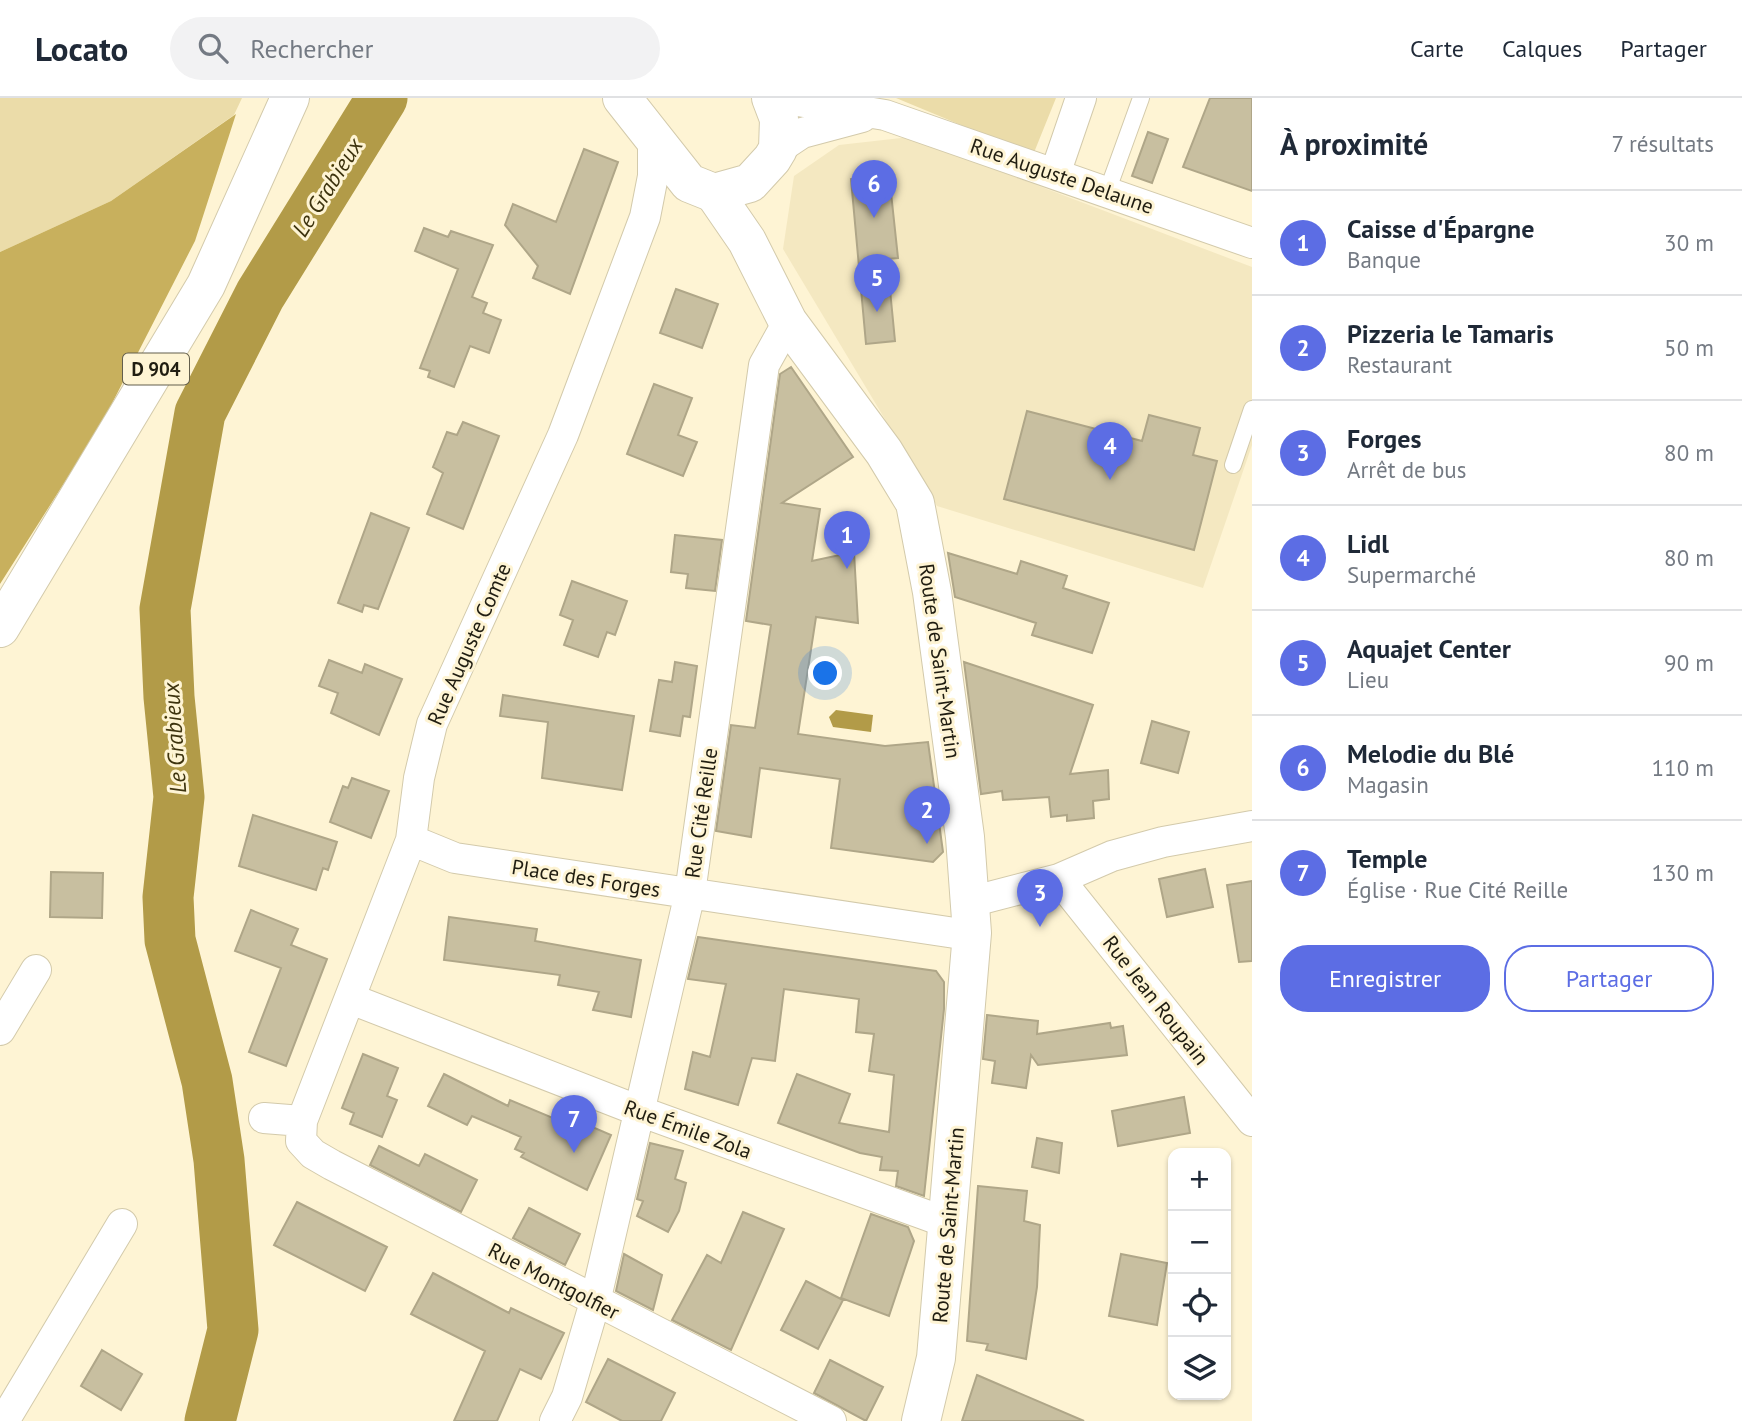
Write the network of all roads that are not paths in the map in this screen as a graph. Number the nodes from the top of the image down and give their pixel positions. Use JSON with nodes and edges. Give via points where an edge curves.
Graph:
{"nodes":[{"id":1,"x":290,"y":98,"type":"edge"},
{"id":2,"x":622,"y":98,"type":"edge"},
{"id":3,"x":771,"y":98,"type":"edge"},
{"id":4,"x":779,"y":98,"type":"edge"},
{"id":5,"x":1081,"y":98,"type":"edge"},
{"id":6,"x":1141,"y":98,"type":"edge"},
{"id":7,"x":872,"y":114,"type":"junction"},
{"id":8,"x":653,"y":137,"type":"junction"},
{"id":9,"x":778,"y":149,"type":"junction"},
{"id":10,"x":1055,"y":174,"type":"junction"},
{"id":11,"x":750,"y":183,"type":"junction"},
{"id":12,"x":701,"y":188,"type":"junction"},
{"id":13,"x":1107,"y":191,"type":"junction"},
{"id":14,"x":645,"y":217,"type":"junction"},
{"id":15,"x":747,"y":241,"type":"junction"},
{"id":16,"x":1252,"y":243,"type":"edge"},
{"id":17,"x":788,"y":322,"type":"junction"},
{"id":18,"x":1252,"y":409,"type":"edge"},
{"id":19,"x":1233,"y":466,"type":"dead end"},
{"id":20,"x":0,"y":628,"type":"edge"},
{"id":21,"x":1252,"y":826,"type":"edge"},
{"id":22,"x":411,"y":840,"type":"junction"},
{"id":23,"x":1059,"y":879,"type":"junction"},
{"id":24,"x":690,"y":893,"type":"junction"},
{"id":25,"x":971,"y":917,"type":"junction"},
{"id":26,"x":36,"y":970,"type":"dead end"},
{"id":27,"x":351,"y":999,"type":"junction"},
{"id":28,"x":0,"y":1030,"type":"edge"},
{"id":29,"x":642,"y":1112,"type":"junction"},
{"id":30,"x":264,"y":1118,"type":"dead end"},
{"id":31,"x":302,"y":1121,"type":"junction"},
{"id":32,"x":1252,"y":1121,"type":"edge"},
{"id":33,"x":948,"y":1223,"type":"junction"},
{"id":34,"x":122,"y":1224,"type":"dead end"},
{"id":35,"x":595,"y":1303,"type":"junction"},
{"id":36,"x":4,"y":1421,"type":"edge"},
{"id":37,"x":555,"y":1421,"type":"edge"},
{"id":38,"x":831,"y":1421,"type":"edge"},
{"id":39,"x":921,"y":1421,"type":"edge"}],
"edges":[{"from":1,"to":20,"type":"main road","number":"D 904","via":[[206,285]]},
{"from":2,"to":8,"type":"main road","name":"Route de Saint-Martin"},
{"from":3,"to":9,"type":"main road","via":[[779,119]]},
{"from":4,"to":7,"type":"street","name":"Rue Auguste Delaune"},
{"from":5,"to":10,"type":"street"},
{"from":6,"to":13,"type":"lane"},
{"from":7,"to":9,"type":"street","name":"Rue Auguste Delaune","via":[[802,133]]},
{"from":7,"to":10,"type":"street","name":"Rue Auguste Delaune"},
{"from":8,"to":12,"type":"main road","name":"Route de Saint-Martin"},
{"from":8,"to":14,"type":"street","name":"Rue Auguste Comte","via":[[653,176]]},
{"from":9,"to":11,"type":"main road"},
{"from":10,"to":13,"type":"street","name":"Rue Auguste Delaune"},
{"from":11,"to":12,"type":"main road"},
{"from":11,"to":15,"type":"main road","name":"Route de Saint-Martin"},
{"from":12,"to":14,"type":"street","name":"Rue Auguste Comte","via":[[666,196]]},
{"from":12,"to":15,"type":"main road","name":"Route de Saint-Martin"},
{"from":13,"to":16,"type":"street","name":"Rue Auguste Delaune"},
{"from":14,"to":22,"type":"street","name":"Rue Auguste Comte","via":[[564,435],[432,724]]},
{"from":15,"to":17,"type":"main road","name":"Route de Saint-Martin"},
{"from":17,"to":24,"type":"street","name":"Rue Cité Reille","via":[[764,365]]},
{"from":17,"to":25,"type":"main road","name":"Route de Saint-Martin","via":[[884,452],[915,503],[934,606]]},
{"from":18,"to":19,"type":"lane"},
{"from":21,"to":23,"type":"street","name":"Place des Forges","via":[[1112,856]]},
{"from":22,"to":24,"type":"street","name":"Place des Forges","via":[[455,858]]},
{"from":22,"to":27,"type":"street","name":"Rue Auguste Comte"},
{"from":23,"to":25,"type":"street","name":"Place des Forges"},
{"from":23,"to":32,"type":"street","name":"Rue Jean Roupain"},
{"from":24,"to":25,"type":"street","name":"Place des Forges","via":[[955,933]]},
{"from":24,"to":29,"type":"street","name":"Rue Cité Reille"},
{"from":25,"to":33,"type":"main road","name":"Route de Saint-Martin"},
{"from":26,"to":28,"type":"street"},
{"from":27,"to":29,"type":"street","name":"Rue Émile Zola"},
{"from":27,"to":31,"type":"street","name":"Rue Auguste Comte"},
{"from":29,"to":33,"type":"street","name":"Rue Émile Zola"},
{"from":29,"to":35,"type":"street","name":"Rue Cité Reille"},
{"from":30,"to":31,"type":"street"},
{"from":31,"to":35,"type":"street","name":"Rue Montgolfier","via":[[301,1141],[313,1154]]},
{"from":33,"to":39,"type":"main road","name":"Route de Saint-Martin","via":[[936,1358]]},
{"from":34,"to":36,"type":"street"},
{"from":35,"to":37,"type":"street","name":"Rue Cité Reille","via":[[567,1397]]},
{"from":35,"to":38,"type":"street","name":"Rue Montgolfier"}]}
